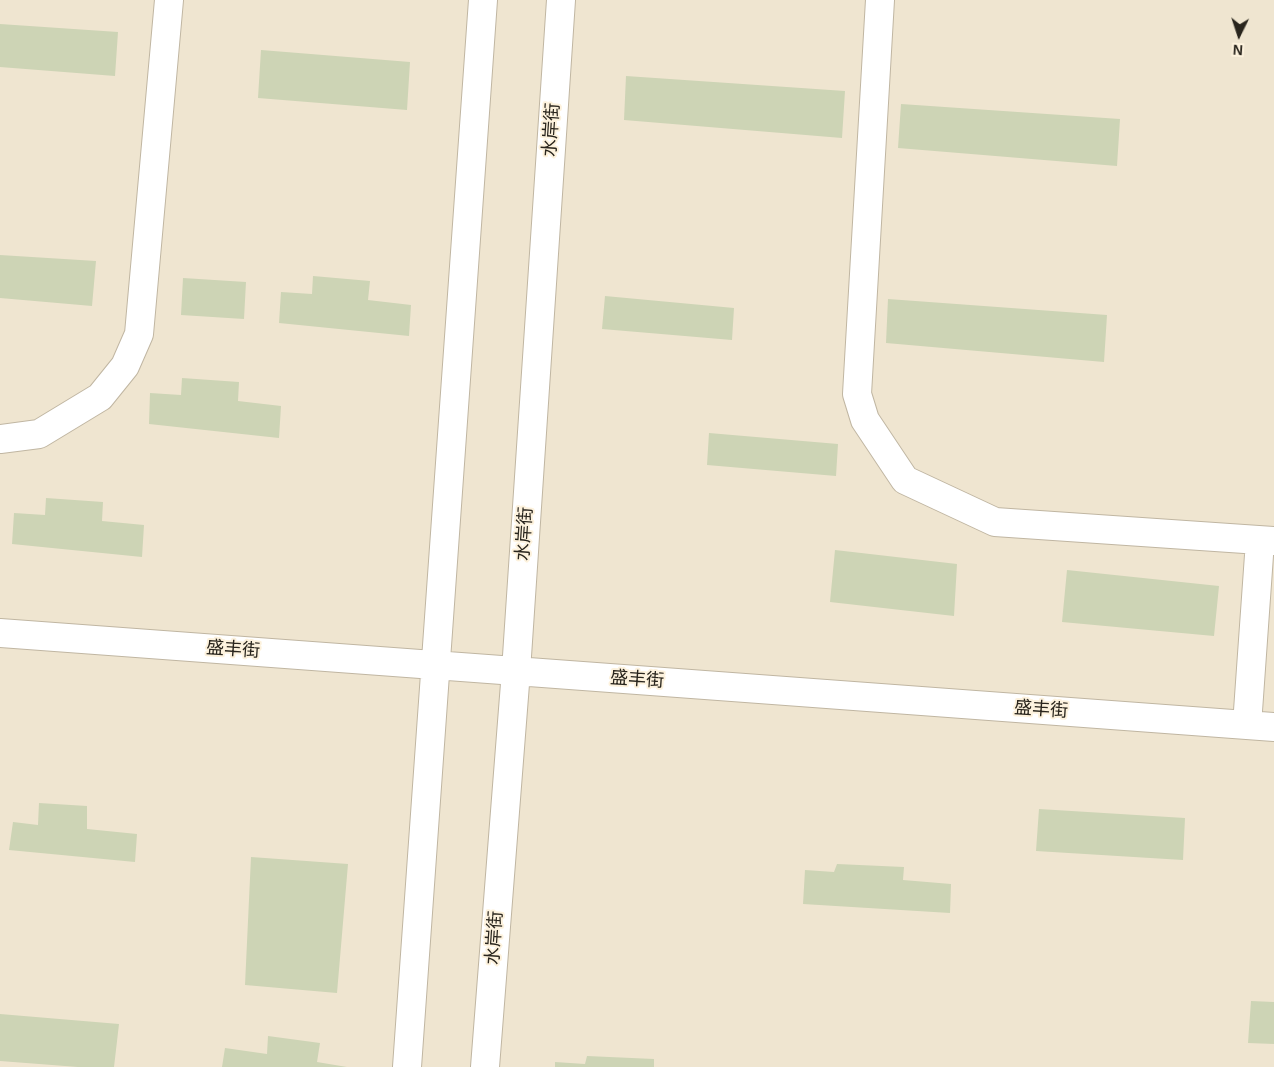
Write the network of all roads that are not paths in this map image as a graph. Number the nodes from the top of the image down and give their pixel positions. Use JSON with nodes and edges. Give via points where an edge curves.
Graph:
{"nodes":[{"id":1,"x":169,"y":0,"type":"edge"},
{"id":2,"x":482,"y":0,"type":"edge"},
{"id":3,"x":561,"y":0,"type":"edge"},
{"id":4,"x":880,"y":0,"type":"edge"},
{"id":5,"x":0,"y":439,"type":"edge"},
{"id":6,"x":1267,"y":541,"type":"edge"},
{"id":7,"x":0,"y":633,"type":"edge"},
{"id":8,"x":435,"y":665,"type":"junction"},
{"id":9,"x":516,"y":671,"type":"junction"},
{"id":10,"x":1247,"y":725,"type":"junction"},
{"id":11,"x":1274,"y":727,"type":"edge"},
{"id":12,"x":407,"y":1067,"type":"edge"},
{"id":13,"x":485,"y":1067,"type":"edge"}],
"edges":[{"from":1,"to":5,"type":"street","via":[[139,334],[125,366],[100,397],[39,434]]},
{"from":2,"to":8,"type":"street"},
{"from":3,"to":9,"type":"street","name":"水岸街"},
{"from":4,"to":6,"type":"street","via":[[857,394],[865,420],[905,480],[995,522]]},
{"from":6,"to":10,"type":"street"},
{"from":7,"to":8,"type":"street","name":"盛丰街"},
{"from":8,"to":9,"type":"street","name":"盛丰街"},
{"from":8,"to":12,"type":"street"},
{"from":9,"to":10,"type":"street","name":"盛丰街"},
{"from":9,"to":13,"type":"street","name":"水岸街"},
{"from":10,"to":11,"type":"street","name":"盛丰街"}]}
